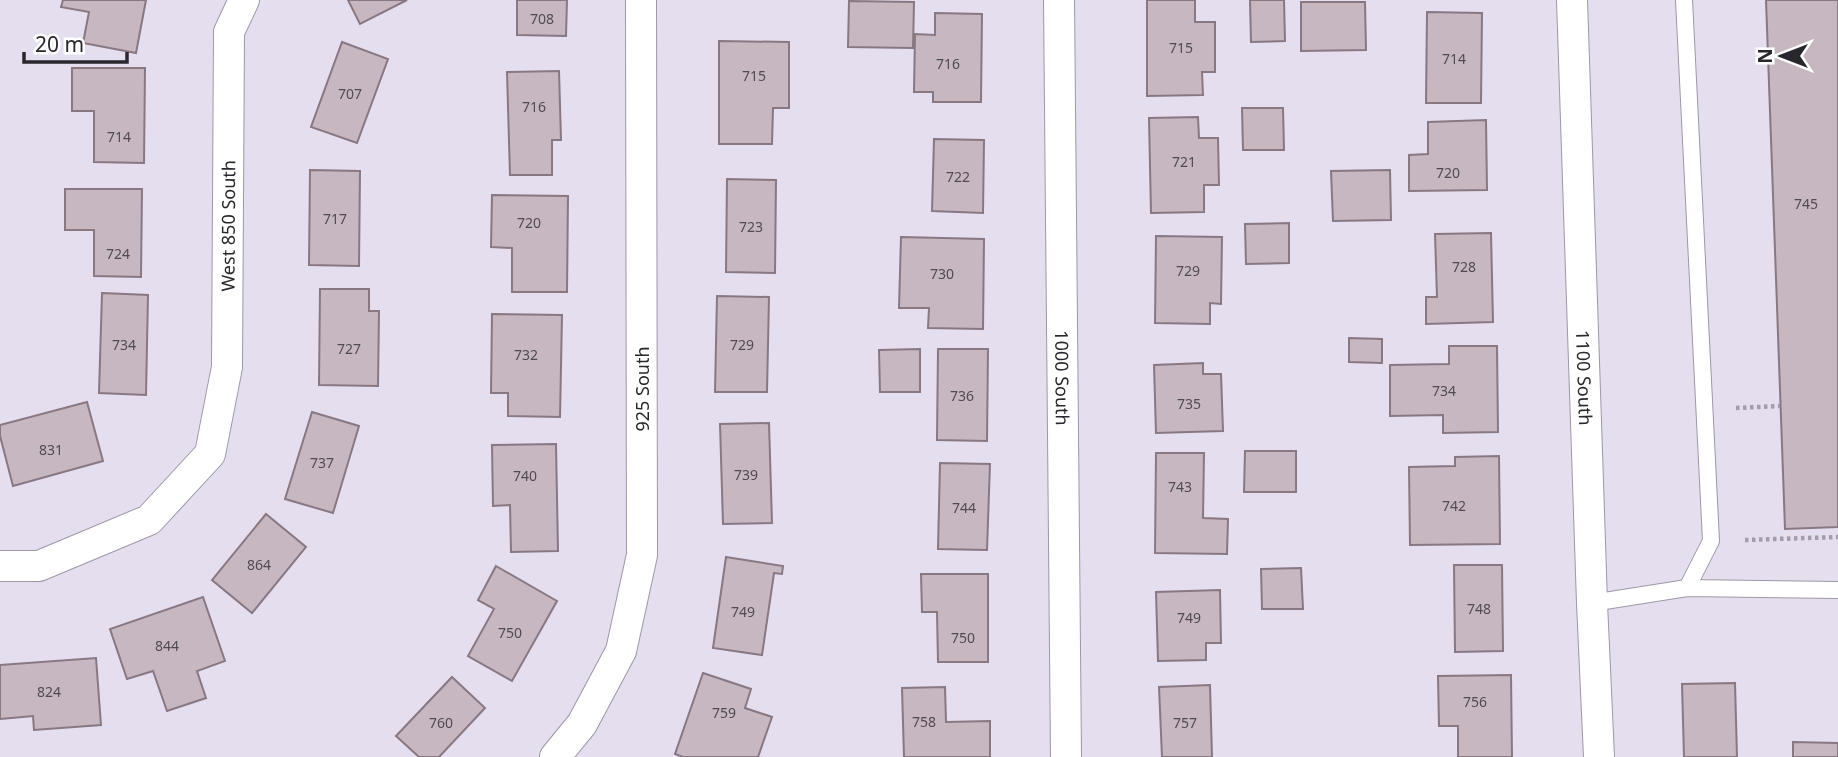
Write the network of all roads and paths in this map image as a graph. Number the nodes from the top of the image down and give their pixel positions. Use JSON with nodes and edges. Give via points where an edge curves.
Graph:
{"nodes":[{"id":1,"x":244,"y":0,"type":"edge"},
{"id":2,"x":640,"y":0,"type":"edge"},
{"id":3,"x":1059,"y":0,"type":"edge"},
{"id":4,"x":1572,"y":0,"type":"edge"},
{"id":5,"x":1684,"y":0,"type":"edge"},
{"id":6,"x":1780,"y":407,"type":"dead end"},
{"id":7,"x":1736,"y":408,"type":"dead end"},
{"id":8,"x":1838,"y":537,"type":"edge"},
{"id":9,"x":1745,"y":540,"type":"dead end"},
{"id":10,"x":0,"y":566,"type":"edge"},
{"id":11,"x":1687,"y":588,"type":"junction"},
{"id":12,"x":1838,"y":590,"type":"edge"},
{"id":13,"x":1592,"y":603,"type":"junction"},
{"id":14,"x":555,"y":757,"type":"edge"},
{"id":15,"x":1066,"y":757,"type":"edge"},
{"id":16,"x":1600,"y":757,"type":"edge"}],
"edges":[{"from":1,"to":10,"type":"street","name":"West 850 South","via":[[229,32],[227,368],[210,454],[149,520],[39,566]]},
{"from":2,"to":14,"type":"street","name":"925 South","via":[[642,555],[621,652],[582,724]]},
{"from":3,"to":15,"type":"street","name":"1000 South"},
{"from":4,"to":13,"type":"street","name":"1100 South"},
{"from":5,"to":11,"type":"lane","via":[[1712,541]]},
{"from":6,"to":7,"type":"path"},
{"from":8,"to":9,"type":"path"},
{"from":11,"to":12,"type":"lane"},
{"from":11,"to":13,"type":"lane"},
{"from":13,"to":16,"type":"street","name":"1100 South"}]}
